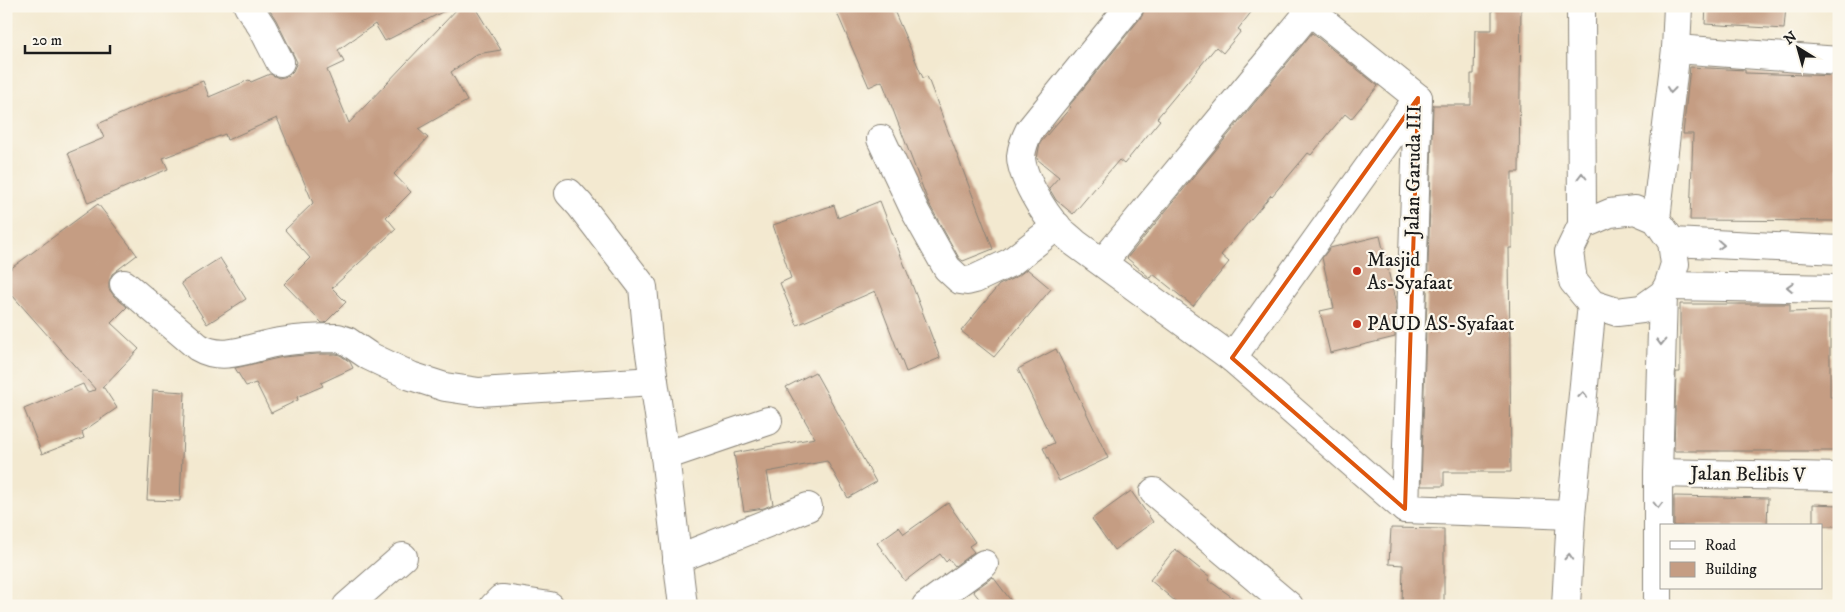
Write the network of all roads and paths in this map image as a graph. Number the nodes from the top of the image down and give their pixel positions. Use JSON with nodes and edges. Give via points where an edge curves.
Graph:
{"nodes":[{"id":1,"x":248,"y":6,"type":"edge"},
{"id":2,"x":1130,"y":6,"type":"edge"},
{"id":3,"x":1581,"y":6,"type":"edge"},
{"id":4,"x":1678,"y":6,"type":"edge"},
{"id":5,"x":1310,"y":8,"type":"edge"},
{"id":6,"x":1676,"y":49,"type":"junction"},
{"id":7,"x":1839,"y":61,"type":"edge"},
{"id":8,"x":280,"y":62,"type":"dead end"},
{"id":9,"x":1418,"y":98,"type":"junction"},
{"id":10,"x":882,"y":139,"type":"dead end"},
{"id":11,"x":569,"y":193,"type":"dead end"},
{"id":12,"x":1656,"y":218,"type":"junction"},
{"id":13,"x":1582,"y":225,"type":"junction"},
{"id":14,"x":1057,"y":226,"type":"junction"},
{"id":15,"x":1672,"y":242,"type":"junction"},
{"id":16,"x":1839,"y":250,"type":"edge"},
{"id":17,"x":1103,"y":262,"type":"junction"},
{"id":18,"x":124,"y":284,"type":"dead end"},
{"id":19,"x":1839,"y":289,"type":"edge"},
{"id":20,"x":1665,"y":290,"type":"junction"},
{"id":21,"x":1592,"y":304,"type":"junction"},
{"id":22,"x":1232,"y":358,"type":"junction"},
{"id":23,"x":654,"y":381,"type":"junction"},
{"id":24,"x":768,"y":420,"type":"dead end"},
{"id":25,"x":664,"y":456,"type":"junction"},
{"id":26,"x":1658,"y":473,"type":"junction"},
{"id":27,"x":1839,"y":477,"type":"edge"},
{"id":28,"x":1154,"y":492,"type":"dead end"},
{"id":29,"x":808,"y":507,"type":"dead end"},
{"id":30,"x":1405,"y":509,"type":"junction"},
{"id":31,"x":1571,"y":515,"type":"junction"},
{"id":32,"x":403,"y":557,"type":"dead end"},
{"id":33,"x":677,"y":559,"type":"junction"},
{"id":34,"x":984,"y":564,"type":"dead end"},
{"id":35,"x":929,"y":605,"type":"edge"},
{"id":36,"x":347,"y":606,"type":"edge"},
{"id":37,"x":494,"y":606,"type":"edge"},
{"id":38,"x":550,"y":606,"type":"edge"},
{"id":39,"x":683,"y":606,"type":"edge"},
{"id":40,"x":1289,"y":606,"type":"edge"},
{"id":41,"x":1566,"y":606,"type":"edge"},
{"id":42,"x":1658,"y":606,"type":"edge"}],
"edges":[{"from":1,"to":8,"type":"street"},
{"from":2,"to":14,"type":"street","via":[[1029,131],[1023,144],[1024,174]]},
{"from":13,"to":3,"type":"street","one_way":true},
{"from":4,"to":6,"type":"street"},
{"from":5,"to":9,"type":"street","name":"Jalan Garuda III"},
{"from":5,"to":17,"type":"street"},
{"from":6,"to":7,"type":"street"},
{"from":6,"to":12,"type":"street","one_way":true},
{"from":9,"to":22,"type":"street"},
{"from":9,"to":30,"type":"street","name":"Jalan Garuda III"},
{"from":10,"to":14,"type":"street","via":[[920,219],[948,268],[960,280],[975,279],[1011,262]]},
{"from":11,"to":23,"type":"street","via":[[643,287]]},
{"from":12,"to":13,"type":"street","via":[[1635,210],[1610,213]]},
{"from":12,"to":15,"type":"street"},
{"from":13,"to":21,"type":"street","via":[[1570,252],[1573,281]]},
{"from":14,"to":17,"type":"street"},
{"from":15,"to":16,"type":"street","one_way":true},
{"from":15,"to":20,"type":"street","via":[[1675,264]]},
{"from":17,"to":22,"type":"street"},
{"from":18,"to":23,"type":"street","via":[[206,352],[228,354],[279,342],[338,338],[412,376],[445,387],[479,392]]},
{"from":19,"to":20,"type":"street","one_way":true,"via":[[1752,286]]},
{"from":20,"to":21,"type":"street","via":[[1642,309],[1616,312]]},
{"from":20,"to":26,"type":"street","one_way":true},
{"from":31,"to":21,"type":"street","one_way":true},
{"from":22,"to":30,"type":"street"},
{"from":23,"to":25,"type":"street"},
{"from":24,"to":25,"type":"street"},
{"from":25,"to":33,"type":"street"},
{"from":26,"to":27,"type":"street","name":"Jalan Belibis V"},
{"from":26,"to":42,"type":"street","one_way":true},
{"from":28,"to":40,"type":"street"},
{"from":29,"to":33,"type":"street"},
{"from":30,"to":31,"type":"street"},
{"from":41,"to":31,"type":"street","one_way":true},
{"from":32,"to":36,"type":"street"},
{"from":33,"to":39,"type":"street"},
{"from":34,"to":35,"type":"street"},
{"from":37,"to":38,"type":"street","via":[[504,599]]}]}
